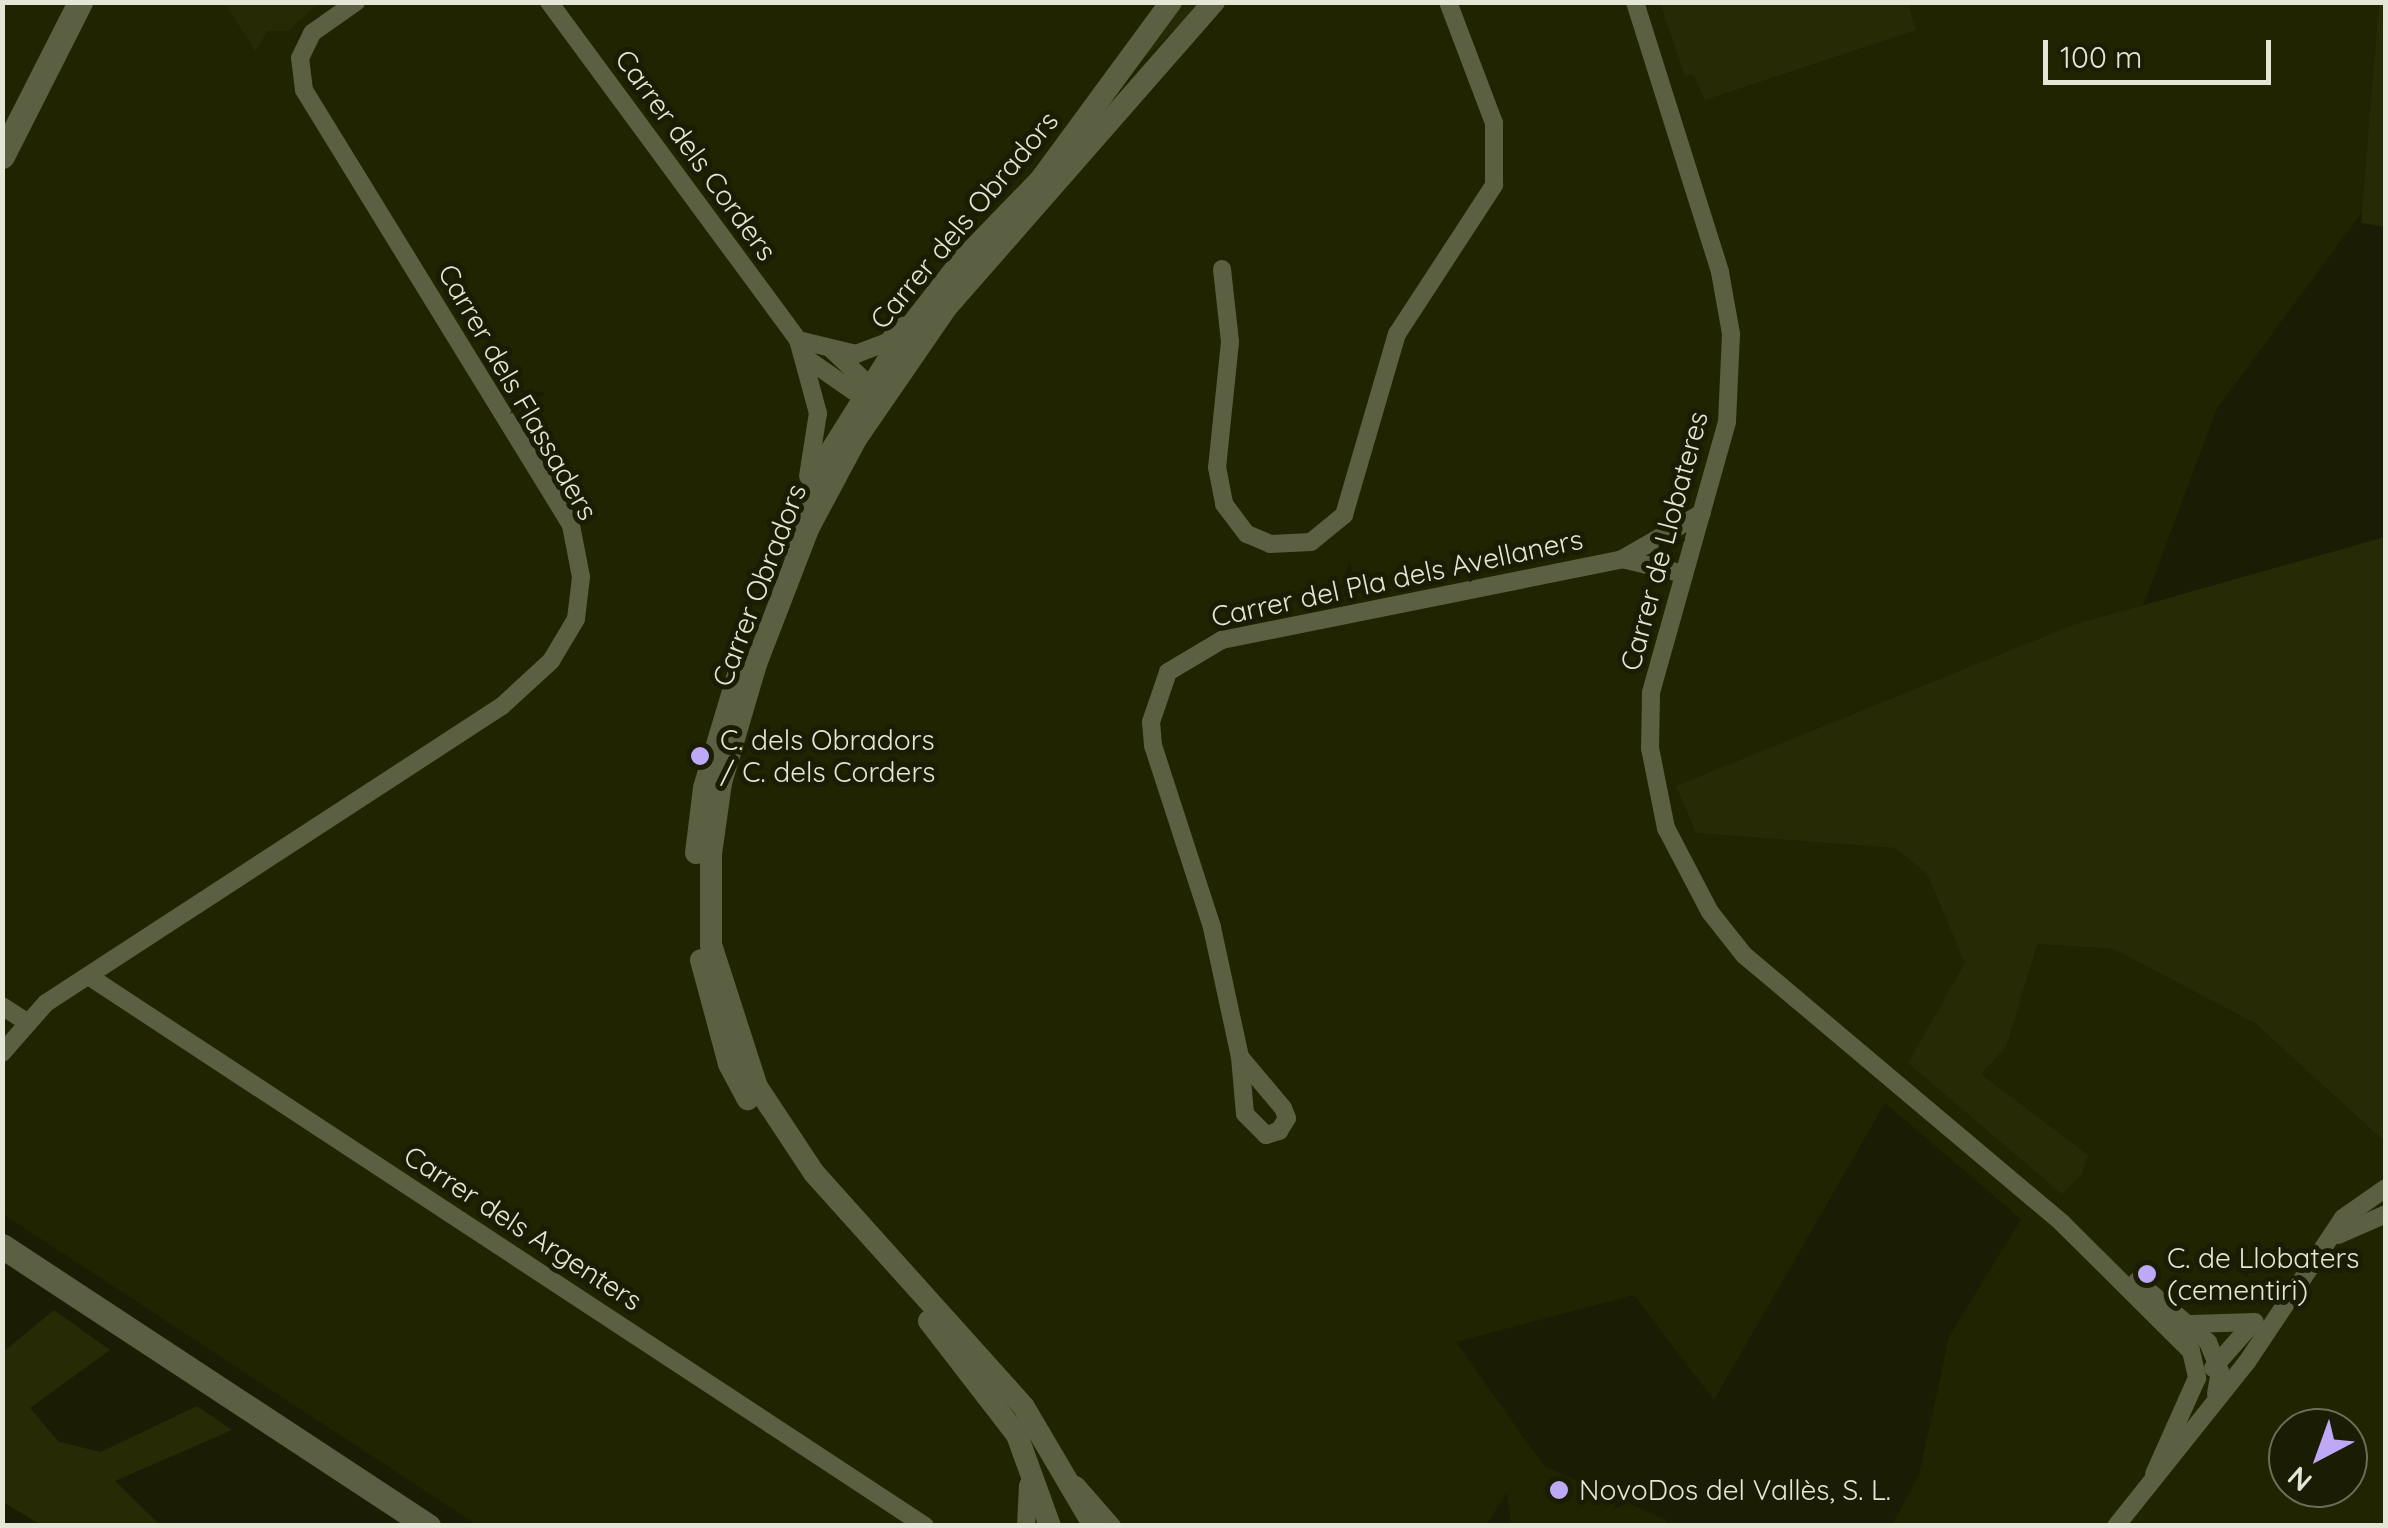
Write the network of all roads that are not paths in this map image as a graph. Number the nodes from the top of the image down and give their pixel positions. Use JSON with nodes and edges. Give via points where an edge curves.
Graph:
{"nodes":[{"id":1,"x":80,"y":2,"type":"edge"},
{"id":2,"x":356,"y":2,"type":"edge"},
{"id":3,"x":548,"y":2,"type":"edge"},
{"id":4,"x":1171,"y":2,"type":"edge"},
{"id":5,"x":1214,"y":2,"type":"edge"},
{"id":6,"x":1448,"y":2,"type":"edge"},
{"id":7,"x":1639,"y":8,"type":"edge"},
{"id":8,"x":2,"y":156,"type":"edge"},
{"id":9,"x":1047,"y":185,"type":"junction"},
{"id":10,"x":1222,"y":269,"type":"dead end"},
{"id":11,"x":972,"y":277,"type":"junction"},
{"id":12,"x":934,"y":294,"type":"junction"},
{"id":13,"x":801,"y":348,"type":"junction"},
{"id":14,"x":832,"y":350,"type":"junction"},
{"id":15,"x":866,"y":390,"type":"junction"},
{"id":16,"x":823,"y":499,"type":"junction"},
{"id":17,"x":1702,"y":513,"type":"junction"},
{"id":18,"x":795,"y":519,"type":"junction"},
{"id":19,"x":1622,"y":559,"type":"junction"},
{"id":20,"x":1684,"y":574,"type":"junction"},
{"id":21,"x":766,"y":594,"type":"junction"},
{"id":22,"x":714,"y":811,"type":"junction"},
{"id":23,"x":702,"y":970,"type":"junction"},
{"id":24,"x":90,"y":976,"type":"junction"},
{"id":25,"x":2,"y":1006,"type":"edge"},
{"id":26,"x":28,"y":1024,"type":"junction"},
{"id":27,"x":740,"y":1044,"type":"junction"},
{"id":28,"x":2,"y":1053,"type":"edge"},
{"id":29,"x":1240,"y":1057,"type":"dead end"},
{"id":30,"x":744,"y":1091,"type":"junction"},
{"id":31,"x":778,"y":1122,"type":"junction"},
{"id":32,"x":800,"y":1154,"type":"junction"},
{"id":33,"x":807,"y":1186,"type":"junction"},
{"id":34,"x":2386,"y":1188,"type":"edge"},
{"id":35,"x":848,"y":1211,"type":"junction"},
{"id":36,"x":2386,"y":1214,"type":"edge"},
{"id":37,"x":2330,"y":1241,"type":"junction"},
{"id":38,"x":4,"y":1246,"type":"edge"},
{"id":39,"x":2103,"y":1260,"type":"junction"},
{"id":40,"x":935,"y":1316,"type":"junction"},
{"id":41,"x":2274,"y":1316,"type":"junction"},
{"id":42,"x":2192,"y":1324,"type":"junction"},
{"id":43,"x":2252,"y":1324,"type":"junction"},
{"id":44,"x":2212,"y":1360,"type":"junction"},
{"id":45,"x":2179,"y":1427,"type":"junction"},
{"id":46,"x":1027,"y":1455,"type":"junction"},
{"id":47,"x":2154,"y":1474,"type":"junction"},
{"id":48,"x":1075,"y":1484,"type":"junction"},
{"id":49,"x":428,"y":1526,"type":"edge"},
{"id":50,"x":925,"y":1526,"type":"edge"},
{"id":51,"x":1026,"y":1526,"type":"edge"},
{"id":52,"x":1050,"y":1526,"type":"edge"},
{"id":53,"x":1094,"y":1526,"type":"edge"},
{"id":54,"x":1112,"y":1526,"type":"edge"},
{"id":55,"x":2116,"y":1526,"type":"edge"}],
"edges":[{"from":1,"to":8,"type":"main road"},
{"from":2,"to":24,"type":"street","name":"Carrer dels Flassaders","via":[[312,32],[300,58],[304,90],[571,525],[581,577],[576,619],[551,661],[502,706]]},
{"from":3,"to":13,"type":"street","name":"Carrer dels Corders"},
{"from":4,"to":9,"type":"street","name":"Carrer dels Obradors"},
{"from":5,"to":9,"type":"street","name":"Carrer Obradors"},
{"from":6,"to":10,"type":"street","via":[[1494,124],[1494,185],[1397,334],[1344,515],[1311,542],[1270,544],[1247,534],[1224,504],[1217,466],[1230,342]]},
{"from":7,"to":17,"type":"street","name":"Carrer de Llobateres","via":[[1728,308],[1731,396]]},
{"from":9,"to":11,"type":"street","name":"Carrer Obradors"},
{"from":9,"to":12,"type":"street","name":"Carrer dels Obradors"},
{"from":11,"to":15,"type":"street","via":[[952,290],[880,386]]},
{"from":11,"to":16,"type":"street","name":"Carrer Obradors","via":[[882,395]]},
{"from":12,"to":14,"type":"street","via":[[888,342],[856,354]]},
{"from":12,"to":15,"type":"street","name":"Carrer dels Obradors"},
{"from":13,"to":14,"type":"street"},
{"from":13,"to":15,"type":"street","name":"Carrer dels Corders","via":[[831,381]]},
{"from":13,"to":18,"type":"street","name":"Carrer dels Corders","via":[[818,413],[814,456]]},
{"from":14,"to":15,"type":"street"},
{"from":15,"to":16,"type":"street","via":[[864,410],[823,482]]},
{"from":15,"to":18,"type":"street","name":"Carrer dels Obradors"},
{"from":16,"to":22,"type":"street","name":"Carrer Obradors","via":[[756,664]]},
{"from":17,"to":19,"type":"street"},
{"from":17,"to":20,"type":"street","name":"Carrer de Llobateres"},
{"from":18,"to":21,"type":"street","name":"Carrer dels Obradors"},
{"from":19,"to":20,"type":"street","name":"Carrer del Pla dels Avellaners"},
{"from":19,"to":29,"type":"street","name":"Carrer del Pla dels Avellaners","via":[[1222,640],[1168,672],[1151,722],[1153,745],[1212,927]]},
{"from":20,"to":39,"type":"street","name":"Carrer de Llobateres","via":[[1653,682],[1650,748],[1672,846],[1710,912],[1744,956]]},
{"from":21,"to":22,"type":"street","name":"Carrer dels Obradors","via":[[768,608]]},
{"from":21,"to":23,"type":"street","name":"Carrer dels Obradors","via":[[704,788],[694,865]]},
{"from":22,"to":23,"type":"street","name":"Carrer dels Obradors"},
{"from":22,"to":27,"type":"street","name":"Carrer Obradors","via":[[711,944]]},
{"from":23,"to":27,"type":"street","name":"Carrer dels Obradors","via":[[724,1027]]},
{"from":23,"to":30,"type":"street","name":"Carrer dels Obradors"},
{"from":24,"to":26,"type":"street","name":"Carrer dels Flassaders","via":[[46,1002]]},
{"from":24,"to":50,"type":"street","name":"Carrer dels Argenters"},
{"from":25,"to":26,"type":"street"},
{"from":26,"to":28,"type":"street","name":"Carrer dels Flassaders"},
{"from":27,"to":30,"type":"street","name":"Carrer dels Obradors"},
{"from":27,"to":31,"type":"street","name":"Carrer Obradors"},
{"from":30,"to":31,"type":"street"},
{"from":30,"to":33,"type":"street","name":"Carrer dels Obradors"},
{"from":31,"to":32,"type":"street","name":"Carrer Obradors"},
{"from":32,"to":33,"type":"street","name":"Carrer dels Obradors","via":[[795,1160]]},
{"from":32,"to":35,"type":"street","name":"Carrer Obradors"},
{"from":33,"to":35,"type":"street","name":"Carrer dels Obradors"},
{"from":33,"to":40,"type":"street","name":"Carrer dels Obradors"},
{"from":34,"to":37,"type":"street","via":[[2343,1218]]},
{"from":35,"to":40,"type":"street","name":"Carrer Obradors"},
{"from":36,"to":37,"type":"street","via":[[2354,1223]]},
{"from":37,"to":41,"type":"street"},
{"from":38,"to":49,"type":"main road"},
{"from":39,"to":42,"type":"street","name":"Carrer de Llobateres"},
{"from":39,"to":44,"type":"street","name":"Carrer de Llobateres"},
{"from":40,"to":46,"type":"street","name":"Carrer dels Obradors"},
{"from":40,"to":48,"type":"street","name":"Carrer dels Obradors","via":[[1024,1407]]},
{"from":41,"to":43,"type":"street"},
{"from":41,"to":44,"type":"street"},
{"from":42,"to":43,"type":"street"},
{"from":42,"to":44,"type":"street","name":"Carrer de Llobateres"},
{"from":43,"to":44,"type":"street"},
{"from":44,"to":45,"type":"street"},
{"from":44,"to":45,"type":"street","via":[[2196,1409]]},
{"from":44,"to":47,"type":"street","via":[[2216,1396]]},
{"from":45,"to":47,"type":"street"},
{"from":46,"to":51,"type":"street"},
{"from":46,"to":52,"type":"street","name":"Carrer dels Obradors"},
{"from":47,"to":55,"type":"street"},
{"from":48,"to":53,"type":"street","name":"Carrer dels Obradors"},
{"from":48,"to":54,"type":"street"}]}
